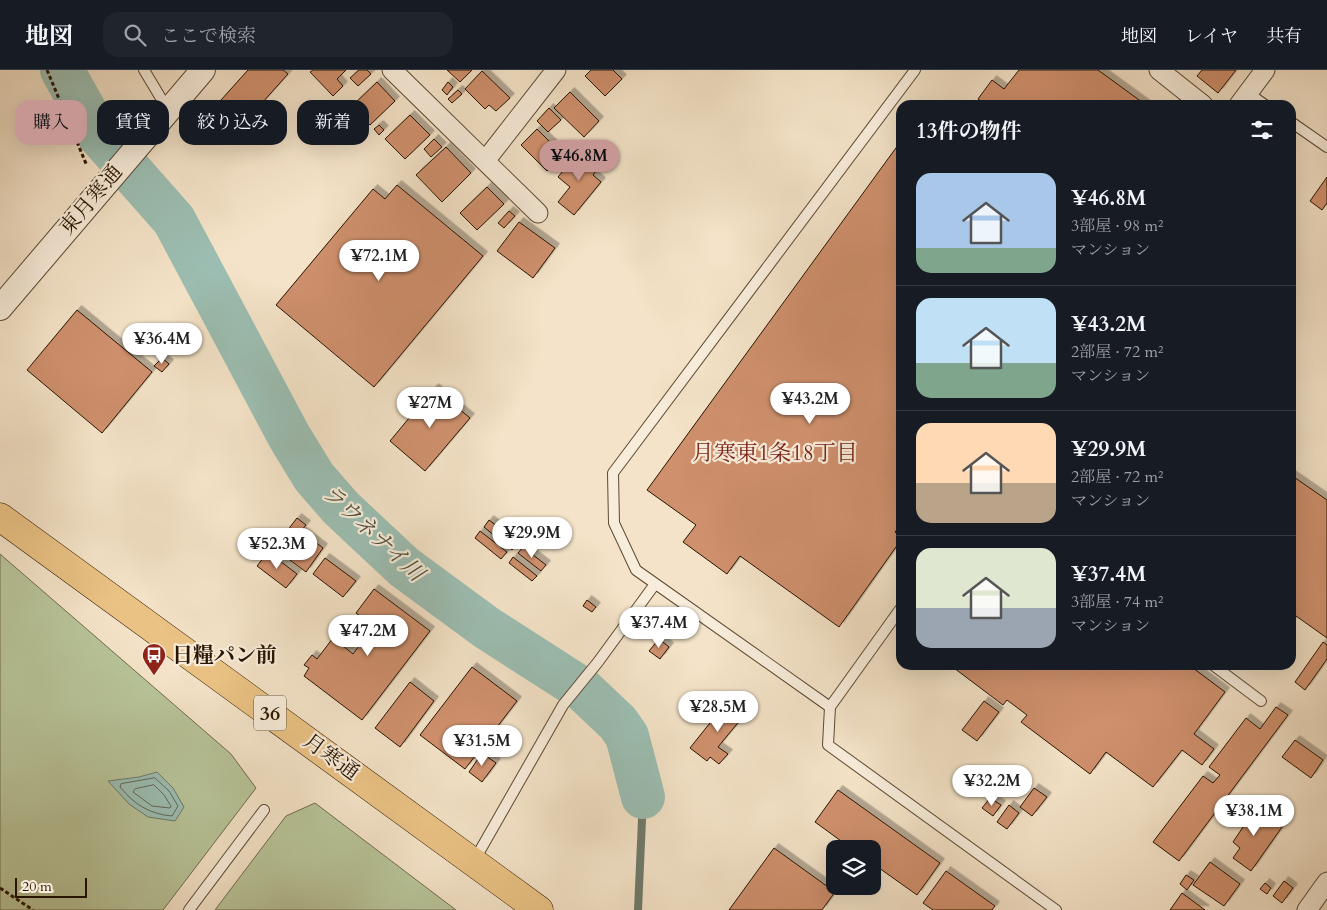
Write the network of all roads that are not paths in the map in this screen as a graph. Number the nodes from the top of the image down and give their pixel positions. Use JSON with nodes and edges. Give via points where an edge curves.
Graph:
{"nodes":[{"id":1,"x":144,"y":70,"type":"edge"},
{"id":2,"x":203,"y":70,"type":"edge"},
{"id":3,"x":392,"y":70,"type":"edge"},
{"id":4,"x":556,"y":70,"type":"edge"},
{"id":5,"x":915,"y":70,"type":"edge"},
{"id":6,"x":1159,"y":70,"type":"edge"},
{"id":7,"x":1264,"y":70,"type":"edge"},
{"id":8,"x":1243,"y":99,"type":"edge"},
{"id":9,"x":162,"y":100,"type":"edge"},
{"id":10,"x":1197,"y":100,"type":"edge"},
{"id":11,"x":169,"y":109,"type":"edge"},
{"id":12,"x":1296,"y":125,"type":"edge"},
{"id":13,"x":139,"y":145,"type":"edge"},
{"id":14,"x":1327,"y":146,"type":"edge"},
{"id":15,"x":484,"y":161,"type":"junction"},
{"id":16,"x":538,"y":214,"type":"dead end"},
{"id":17,"x":0,"y":308,"type":"edge"},
{"id":18,"x":0,"y":516,"type":"edge"},
{"id":19,"x":655,"y":584,"type":"junction"},
{"id":20,"x":896,"y":615,"type":"edge"},
{"id":21,"x":1220,"y":670,"type":"edge"},
{"id":22,"x":1261,"y":700,"type":"dead end"},
{"id":23,"x":830,"y":707,"type":"junction"},
{"id":24,"x":264,"y":810,"type":"dead end"},
{"id":25,"x":474,"y":861,"type":"junction"},
{"id":26,"x":1327,"y":882,"type":"edge"},
{"id":27,"x":189,"y":910,"type":"edge"},
{"id":28,"x":539,"y":910,"type":"edge"},
{"id":29,"x":1056,"y":910,"type":"edge"},
{"id":30,"x":1306,"y":910,"type":"edge"}],
"edges":[{"from":1,"to":9,"type":"lane"},
{"from":2,"to":11,"type":"street","name":"東月寒通"},
{"from":3,"to":15,"type":"street"},
{"from":4,"to":15,"type":"street"},
{"from":5,"to":19,"type":"lane","via":[[613,473],[614,523],[636,570]]},
{"from":6,"to":10,"type":"street"},
{"from":7,"to":8,"type":"street"},
{"from":12,"to":14,"type":"lane"},
{"from":13,"to":17,"type":"street","name":"東月寒通"},
{"from":15,"to":16,"type":"street"},
{"from":18,"to":25,"type":"highway","name":"月寒通","number":"36"},
{"from":19,"to":23,"type":"lane"},
{"from":19,"to":25,"type":"lane","via":[[563,705]]},
{"from":20,"to":23,"type":"lane"},
{"from":21,"to":22,"type":"lane"},
{"from":23,"to":29,"type":"lane","via":[[828,745]]},
{"from":24,"to":27,"type":"lane"},
{"from":25,"to":28,"type":"highway","name":"月寒通","number":"36"},
{"from":26,"to":30,"type":"street"}]}
